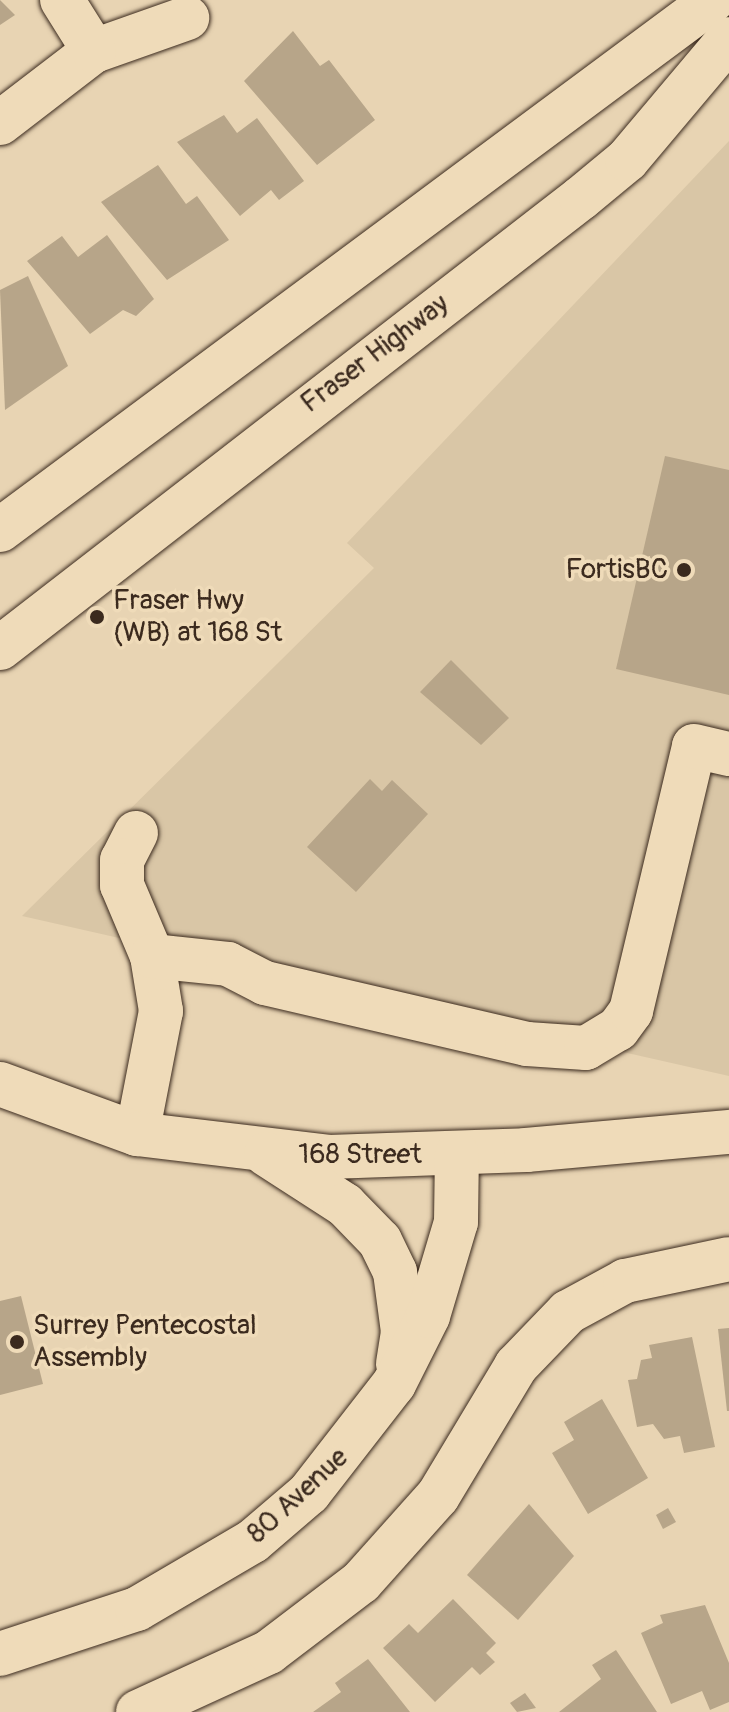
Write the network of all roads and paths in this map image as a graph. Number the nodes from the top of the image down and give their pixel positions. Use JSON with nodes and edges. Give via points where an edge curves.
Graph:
{"nodes":[{"id":1,"x":62,"y":0,"type":"edge"},
{"id":2,"x":713,"y":0,"type":"edge"},
{"id":3,"x":187,"y":18,"type":"dead end"},
{"id":4,"x":729,"y":39,"type":"edge"},
{"id":5,"x":94,"y":51,"type":"junction"},
{"id":6,"x":0,"y":123,"type":"edge"},
{"id":7,"x":0,"y":530,"type":"edge"},
{"id":8,"x":0,"y":648,"type":"edge"},
{"id":9,"x":729,"y":754,"type":"edge"},
{"id":10,"x":136,"y":833,"type":"dead end"},
{"id":11,"x":152,"y":956,"type":"junction"},
{"id":12,"x":0,"y":1084,"type":"edge"},
{"id":13,"x":729,"y":1132,"type":"edge"},
{"id":14,"x":137,"y":1134,"type":"junction"},
{"id":15,"x":264,"y":1153,"type":"junction"},
{"id":16,"x":457,"y":1154,"type":"junction"},
{"id":17,"x":729,"y":1259,"type":"edge"},
{"id":18,"x":394,"y":1384,"type":"junction"},
{"id":19,"x":0,"y":1654,"type":"edge"},
{"id":20,"x":138,"y":1712,"type":"edge"}],
"edges":[{"from":1,"to":5,"type":"main road"},
{"from":2,"to":7,"type":"main road"},
{"from":3,"to":5,"type":"main road"},
{"from":4,"to":8,"type":"main road","name":"Fraser Highway","via":[[604,179]]},
{"from":5,"to":6,"type":"main road"},
{"from":9,"to":11,"type":"main road","via":[[694,746],[631,1011],[618,1029],[586,1048],[527,1044],[265,983],[228,964]]},
{"from":10,"to":11,"type":"main road","via":[[122,860],[122,885]]},
{"from":11,"to":14,"type":"main road","via":[[161,1025]]},
{"from":12,"to":14,"type":"main road","name":"168 Street"},
{"from":13,"to":16,"type":"main road","name":"168 Street"},
{"from":14,"to":15,"type":"main road","name":"168 Street"},
{"from":15,"to":16,"type":"main road","name":"168 Street"},
{"from":15,"to":18,"type":"main road","via":[[345,1205],[380,1241],[395,1272],[403,1332]]},
{"from":16,"to":18,"type":"main road","name":"80 Avenue","via":[[456,1222],[428,1316]]},
{"from":17,"to":20,"type":"main road","via":[[625,1281],[552,1325],[510,1374],[438,1496],[361,1582],[269,1652]]},
{"from":18,"to":19,"type":"main road","name":"80 Avenue","via":[[309,1493],[253,1541],[137,1609]]}]}
